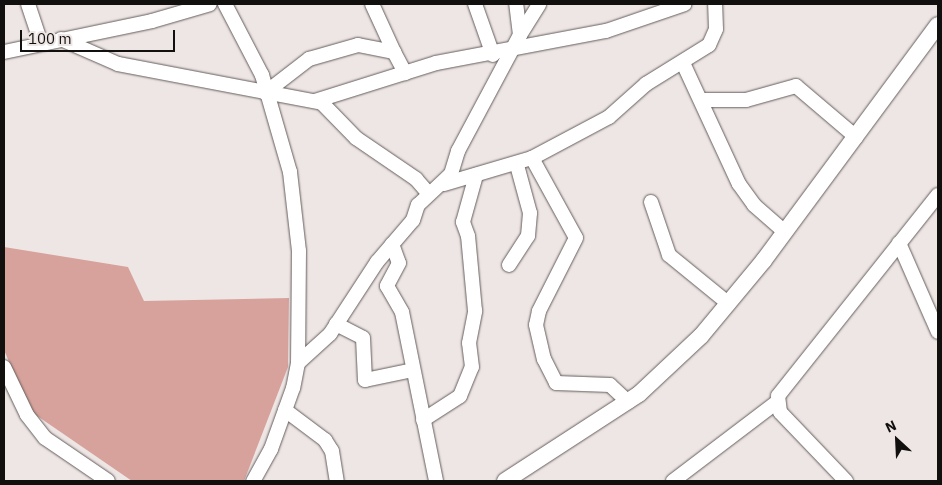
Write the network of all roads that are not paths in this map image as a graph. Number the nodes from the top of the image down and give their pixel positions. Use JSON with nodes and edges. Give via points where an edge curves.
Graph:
{"nodes":[{"id":1,"x":28,"y":4,"type":"edge"},
{"id":2,"x":210,"y":4,"type":"edge"},
{"id":3,"x":225,"y":4,"type":"edge"},
{"id":4,"x":372,"y":4,"type":"edge"},
{"id":5,"x":475,"y":4,"type":"edge"},
{"id":6,"x":516,"y":4,"type":"edge"},
{"id":7,"x":539,"y":4,"type":"edge"},
{"id":8,"x":684,"y":4,"type":"edge"},
{"id":9,"x":715,"y":4,"type":"edge"},
{"id":10,"x":938,"y":25,"type":"edge"},
{"id":11,"x":520,"y":35,"type":"junction"},
{"id":12,"x":61,"y":40,"type":"junction"},
{"id":13,"x":41,"y":43,"type":"junction"},
{"id":14,"x":514,"y":51,"type":"junction"},
{"id":15,"x":4,"y":52,"type":"edge"},
{"id":16,"x":394,"y":52,"type":"junction"},
{"id":17,"x":493,"y":55,"type":"junction"},
{"id":18,"x":683,"y":63,"type":"junction"},
{"id":19,"x":405,"y":73,"type":"junction"},
{"id":20,"x":265,"y":93,"type":"junction"},
{"id":21,"x":701,"y":100,"type":"junction"},
{"id":22,"x":315,"y":101,"type":"junction"},
{"id":23,"x":856,"y":137,"type":"junction"},
{"id":24,"x":532,"y":158,"type":"junction"},
{"id":25,"x":517,"y":165,"type":"junction"},
{"id":26,"x":476,"y":175,"type":"junction"},
{"id":27,"x":443,"y":184,"type":"junction"},
{"id":28,"x":428,"y":193,"type":"junction"},
{"id":29,"x":938,"y":195,"type":"edge"},
{"id":30,"x":651,"y":202,"type":"dead end"},
{"id":31,"x":785,"y":232,"type":"junction"},
{"id":32,"x":899,"y":243,"type":"junction"},
{"id":33,"x":392,"y":244,"type":"junction"},
{"id":34,"x":509,"y":265,"type":"dead end"},
{"id":35,"x":728,"y":304,"type":"junction"},
{"id":36,"x":336,"y":324,"type":"junction"},
{"id":37,"x":938,"y":332,"type":"edge"},
{"id":38,"x":298,"y":363,"type":"junction"},
{"id":39,"x":4,"y":366,"type":"edge"},
{"id":40,"x":413,"y":370,"type":"junction"},
{"id":41,"x":628,"y":402,"type":"junction"},
{"id":42,"x":777,"y":402,"type":"junction"},
{"id":43,"x":285,"y":410,"type":"junction"},
{"id":44,"x":423,"y":420,"type":"junction"},
{"id":45,"x":108,"y":481,"type":"edge"},
{"id":46,"x":253,"y":481,"type":"edge"},
{"id":47,"x":337,"y":481,"type":"edge"},
{"id":48,"x":436,"y":481,"type":"edge"},
{"id":49,"x":505,"y":481,"type":"edge"},
{"id":50,"x":673,"y":481,"type":"edge"},
{"id":51,"x":846,"y":481,"type":"edge"}],
"edges":[{"from":1,"to":13,"type":"street"},
{"from":2,"to":12,"type":"street"},
{"from":3,"to":20,"type":"street","via":[[262,75]]},
{"from":4,"to":16,"type":"street"},
{"from":5,"to":17,"type":"street"},
{"from":6,"to":11,"type":"street"},
{"from":7,"to":11,"type":"street"},
{"from":8,"to":14,"type":"street","via":[[606,31]]},
{"from":9,"to":18,"type":"street","via":[[714,37]]},
{"from":10,"to":23,"type":"main road"},
{"from":11,"to":14,"type":"street"},
{"from":12,"to":13,"type":"street"},
{"from":12,"to":20,"type":"street","via":[[118,64]]},
{"from":13,"to":15,"type":"street"},
{"from":14,"to":17,"type":"street"},
{"from":14,"to":27,"type":"street","via":[[491,85],[479,119]]},
{"from":16,"to":19,"type":"street"},
{"from":16,"to":20,"type":"street","via":[[358,45],[322,55],[288,71]]},
{"from":17,"to":19,"type":"street"},
{"from":18,"to":21,"type":"street"},
{"from":18,"to":24,"type":"street","via":[[646,84],[590,129]]},
{"from":19,"to":22,"type":"street"},
{"from":20,"to":22,"type":"street"},
{"from":20,"to":38,"type":"street","via":[[290,172],[299,252]]},
{"from":21,"to":23,"type":"street","via":[[746,100],[796,86]]},
{"from":21,"to":31,"type":"street","via":[[739,184],[754,205]]},
{"from":22,"to":28,"type":"street"},
{"from":23,"to":31,"type":"main road"},
{"from":24,"to":25,"type":"street"},
{"from":24,"to":41,"type":"street","via":[[576,238],[539,311],[536,325],[544,359],[556,383],[610,385]]},
{"from":25,"to":26,"type":"street"},
{"from":25,"to":34,"type":"street","via":[[530,213],[528,236]]},
{"from":26,"to":27,"type":"street"},
{"from":26,"to":44,"type":"street","via":[[463,222],[468,236],[468,270],[475,311],[469,343],[472,367],[460,396]]},
{"from":27,"to":28,"type":"street"},
{"from":28,"to":33,"type":"street"},
{"from":29,"to":32,"type":"street"},
{"from":30,"to":35,"type":"street","via":[[669,255]]},
{"from":31,"to":35,"type":"main road"},
{"from":32,"to":37,"type":"street"},
{"from":32,"to":42,"type":"street","via":[[781,390]]},
{"from":33,"to":36,"type":"street"},
{"from":33,"to":40,"type":"street","via":[[400,263],[387,286],[402,312]]},
{"from":35,"to":41,"type":"main road","via":[[678,359]]},
{"from":36,"to":38,"type":"street"},
{"from":36,"to":40,"type":"street","via":[[363,338],[365,380]]},
{"from":38,"to":43,"type":"street"},
{"from":39,"to":45,"type":"street","via":[[27,415],[45,438]]},
{"from":40,"to":44,"type":"street"},
{"from":41,"to":49,"type":"main road"},
{"from":42,"to":50,"type":"street"},
{"from":42,"to":51,"type":"street","via":[[786,418]]},
{"from":43,"to":46,"type":"street"},
{"from":43,"to":47,"type":"street","via":[[325,440],[332,451]]},
{"from":44,"to":48,"type":"street"}]}
